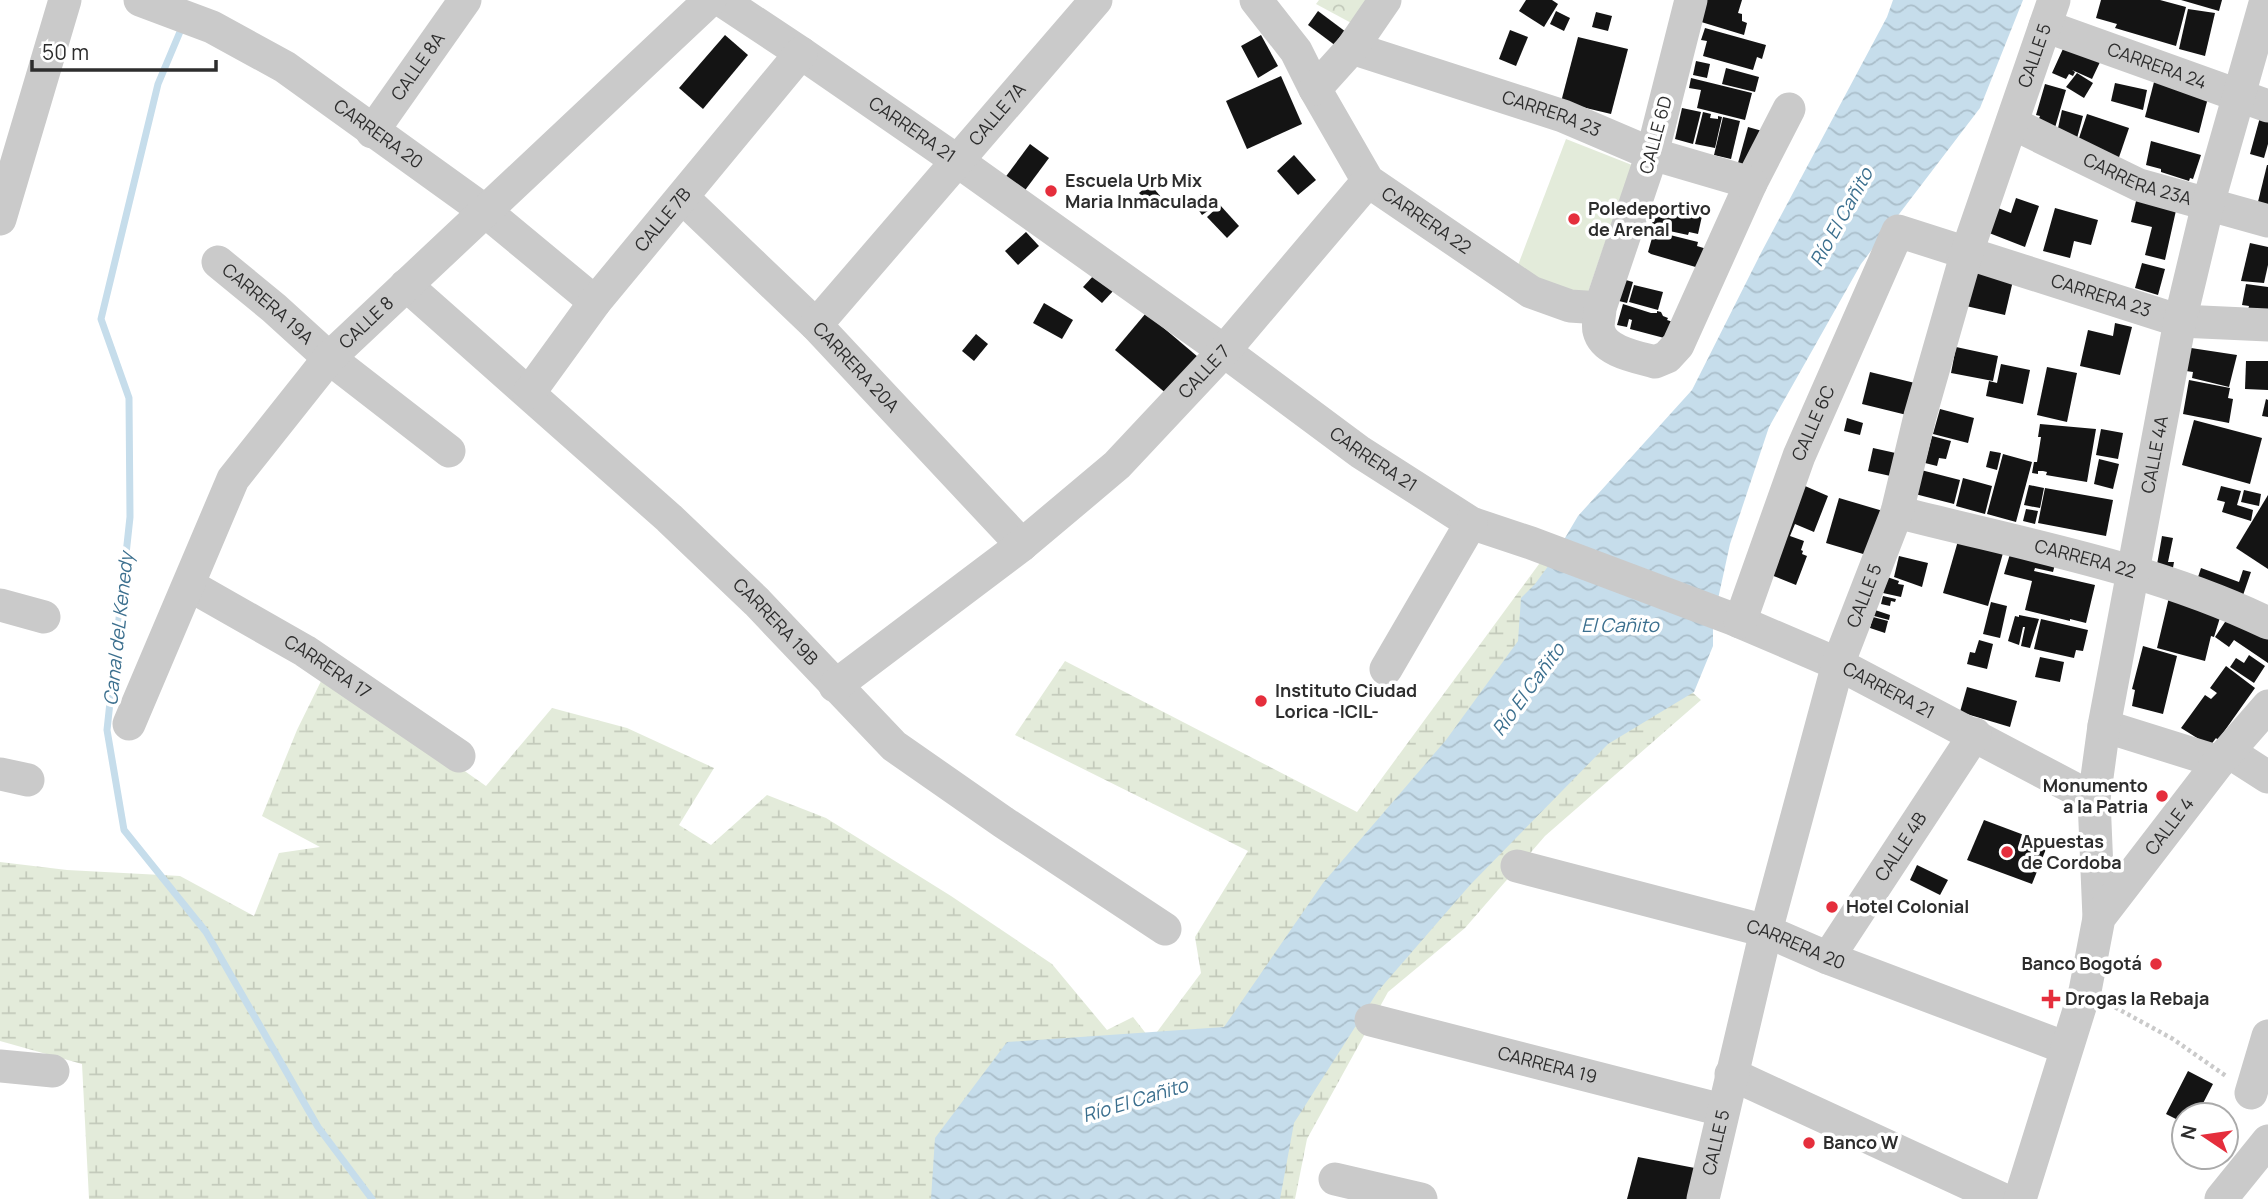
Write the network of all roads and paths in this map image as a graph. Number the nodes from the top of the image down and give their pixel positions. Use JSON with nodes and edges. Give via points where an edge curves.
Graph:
{"nodes":[{"id":1,"x":65,"y":0,"type":"edge"},
{"id":2,"x":465,"y":0,"type":"edge"},
{"id":3,"x":710,"y":0,"type":"edge"},
{"id":4,"x":721,"y":0,"type":"edge"},
{"id":5,"x":1096,"y":0,"type":"edge"},
{"id":6,"x":1256,"y":0,"type":"edge"},
{"id":7,"x":1385,"y":0,"type":"edge"},
{"id":8,"x":1691,"y":0,"type":"edge"},
{"id":9,"x":2266,"y":0,"type":"edge"},
{"id":10,"x":155,"y":6,"type":"edge"},
{"id":11,"x":2049,"y":13,"type":"edge"},
{"id":12,"x":1352,"y":48,"type":"junction"},
{"id":13,"x":801,"y":53,"type":"junction"},
{"id":14,"x":1315,"y":89,"type":"junction"},
{"id":15,"x":2254,"y":100,"type":"edge"},
{"id":16,"x":1789,"y":109,"type":"dead end"},
{"id":17,"x":2012,"y":123,"type":"junction"},
{"id":18,"x":372,"y":132,"type":"junction"},
{"id":19,"x":1652,"y":154,"type":"junction"},
{"id":20,"x":956,"y":160,"type":"junction"},
{"id":21,"x":6,"y":177,"type":"edge"},
{"id":22,"x":1368,"y":181,"type":"junction"},
{"id":23,"x":1751,"y":183,"type":"junction"},
{"id":24,"x":683,"y":198,"type":"junction"},
{"id":25,"x":2208,"y":204,"type":"junction"},
{"id":26,"x":485,"y":211,"type":"junction"},
{"id":27,"x":0,"y":219,"type":"edge"},
{"id":28,"x":2268,"y":221,"type":"edge"},
{"id":29,"x":1898,"y":231,"type":"joint"},
{"id":30,"x":1967,"y":252,"type":"junction"},
{"id":31,"x":218,"y":262,"type":"dead end"},
{"id":32,"x":406,"y":285,"type":"junction"},
{"id":33,"x":595,"y":302,"type":"junction"},
{"id":34,"x":1600,"y":308,"type":"junction"},
{"id":35,"x":2180,"y":321,"type":"junction"},
{"id":36,"x":816,"y":325,"type":"junction"},
{"id":37,"x":2268,"y":325,"type":"edge"},
{"id":38,"x":1224,"y":351,"type":"junction"},
{"id":39,"x":329,"y":358,"type":"junction"},
{"id":40,"x":529,"y":393,"type":"junction"},
{"id":41,"x":449,"y":451,"type":"dead end"},
{"id":42,"x":1897,"y":512,"type":"junction"},
{"id":43,"x":1471,"y":523,"type":"junction"},
{"id":44,"x":1022,"y":545,"type":"junction"},
{"id":45,"x":2133,"y":572,"type":"junction"},
{"id":46,"x":189,"y":585,"type":"junction"},
{"id":47,"x":0,"y":604,"type":"edge"},
{"id":48,"x":44,"y":617,"type":"dead end"},
{"id":49,"x":1736,"y":620,"type":"junction"},
{"id":50,"x":2268,"y":624,"type":"edge"},
{"id":51,"x":1838,"y":664,"type":"junction"},
{"id":52,"x":1386,"y":669,"type":"dead end"},
{"id":53,"x":835,"y":686,"type":"junction"},
{"id":54,"x":2268,"y":706,"type":"edge"},
{"id":55,"x":129,"y":724,"type":"dead end"},
{"id":56,"x":2105,"y":726,"type":"junction"},
{"id":57,"x":1975,"y":734,"type":"junction"},
{"id":58,"x":459,"y":756,"type":"dead end"},
{"id":59,"x":2224,"y":757,"type":"junction"},
{"id":60,"x":2268,"y":776,"type":"edge"},
{"id":61,"x":2094,"y":799,"type":"junction"},
{"id":62,"x":1517,"y":866,"type":"dead end"},
{"id":63,"x":2099,"y":918,"type":"junction"},
{"id":64,"x":1166,"y":929,"type":"dead end"},
{"id":65,"x":1766,"y":931,"type":"junction"},
{"id":66,"x":1828,"y":958,"type":"junction"},
{"id":67,"x":2085,"y":991,"type":"junction"},
{"id":68,"x":1371,"y":1020,"type":"dead end"},
{"id":69,"x":2268,"y":1035,"type":"edge"},
{"id":70,"x":2066,"y":1048,"type":"junction"},
{"id":71,"x":0,"y":1066,"type":"edge"},
{"id":72,"x":53,"y":1071,"type":"dead end"},
{"id":73,"x":1731,"y":1074,"type":"junction"},
{"id":74,"x":2251,"y":1093,"type":"joint"},
{"id":75,"x":1722,"y":1110,"type":"junction"},
{"id":76,"x":2268,"y":1141,"type":"edge"},
{"id":77,"x":1335,"y":1179,"type":"dead end"},
{"id":78,"x":1421,"y":1199,"type":"edge"},
{"id":79,"x":1703,"y":1199,"type":"edge"},
{"id":80,"x":2002,"y":1199,"type":"edge"},
{"id":81,"x":2020,"y":1199,"type":"edge"},
{"id":82,"x":2221,"y":1199,"type":"edge"}],
"edges":[{"from":1,"to":21,"type":"street"},
{"from":2,"to":18,"type":"street","name":"CALLE 8A"},
{"from":3,"to":26,"type":"street","name":"CALLE 8"},
{"from":4,"to":13,"type":"street","name":"CARRERA 21"},
{"from":5,"to":20,"type":"street","name":"CALLE 7A"},
{"from":6,"to":14,"type":"street","name":"CARRERA 22","via":[[1296,51]]},
{"from":7,"to":12,"type":"street"},
{"from":8,"to":19,"type":"street","name":"CALLE 6D"},
{"from":9,"to":15,"type":"street","name":"CALLE 4A"},
{"from":10,"to":18,"type":"street","name":"CARRERA 20","via":[[212,27],[285,67]]},
{"from":11,"to":15,"type":"street","name":"CARRERA 24"},
{"from":11,"to":17,"type":"street","name":"CALLE 5"},
{"from":12,"to":14,"type":"street"},
{"from":12,"to":19,"type":"street","name":"CARRERA 23","via":[[1563,116]]},
{"from":13,"to":20,"type":"street","name":"CARRERA 21"},
{"from":13,"to":24,"type":"street","name":"CALLE 7B"},
{"from":14,"to":22,"type":"street","name":"CARRERA 22"},
{"from":15,"to":25,"type":"street","name":"CALLE 4A"},
{"from":16,"to":23,"type":"street"},
{"from":17,"to":25,"type":"street","name":"CARRERA 23A","via":[[2139,185]]},
{"from":17,"to":30,"type":"street","name":"CALLE 5"},
{"from":18,"to":26,"type":"street","name":"CARRERA 20"},
{"from":19,"to":23,"type":"street","name":"CARRERA 23"},
{"from":19,"to":34,"type":"street","name":"CALLE 6D"},
{"from":20,"to":36,"type":"street","name":"CALLE 7A"},
{"from":20,"to":38,"type":"street","name":"CARRERA 21"},
{"from":21,"to":27,"type":"street"},
{"from":22,"to":34,"type":"street","name":"CARRERA 22","via":[[1531,292],[1570,306]]},
{"from":22,"to":38,"type":"street","name":"CALLE 7"},
{"from":23,"to":34,"type":"street","via":[[1678,345],[1667,357],[1655,362],[1608,345],[1598,331]]},
{"from":24,"to":33,"type":"street","name":"CALLE 7B"},
{"from":24,"to":36,"type":"street","name":"CARRERA 20A"},
{"from":25,"to":28,"type":"street","name":"CARRERA 23A"},
{"from":25,"to":35,"type":"street","name":"CALLE 4A"},
{"from":26,"to":32,"type":"street","name":"CALLE 8"},
{"from":26,"to":33,"type":"street","name":"CARRERA 20"},
{"from":29,"to":30,"type":"street","name":"CARRERA 23"},
{"from":29,"to":49,"type":"street","name":"CALLE 6C","via":[[1800,456]]},
{"from":30,"to":35,"type":"street","name":"CARRERA 23"},
{"from":30,"to":42,"type":"street","name":"CALLE 5"},
{"from":31,"to":39,"type":"street","name":"CARRERA 19A"},
{"from":32,"to":39,"type":"street","name":"CALLE 8"},
{"from":32,"to":40,"type":"street","name":"CARRERA 19B"},
{"from":33,"to":40,"type":"street","name":"CALLE 7B"},
{"from":35,"to":37,"type":"street","name":"CARRERA 23"},
{"from":35,"to":45,"type":"street","name":"CALLE 4A"},
{"from":36,"to":44,"type":"street","name":"CARRERA 20A"},
{"from":38,"to":43,"type":"street","name":"CARRERA 21","via":[[1360,452]]},
{"from":38,"to":44,"type":"street","name":"CALLE 7","via":[[1117,465]]},
{"from":39,"to":41,"type":"street","name":"CARRERA 19A"},
{"from":39,"to":46,"type":"street","name":"CALLE 8","via":[[233,479]]},
{"from":40,"to":53,"type":"street","name":"CARRERA 19B","via":[[669,518]]},
{"from":42,"to":45,"type":"street","name":"CARRERA 22"},
{"from":42,"to":51,"type":"street","name":"CALLE 5"},
{"from":43,"to":49,"type":"street","name":"CARRERA 21"},
{"from":43,"to":52,"type":"street"},
{"from":44,"to":53,"type":"street","name":"CALLE 7"},
{"from":45,"to":50,"type":"street","name":"CARRERA 22","via":[[2227,604]]},
{"from":45,"to":56,"type":"street","name":"CALLE 4A"},
{"from":46,"to":55,"type":"street","name":"CALLE 8"},
{"from":46,"to":58,"type":"street","name":"CARRERA 17","via":[[305,651]]},
{"from":47,"to":48,"type":"street"},
{"from":49,"to":51,"type":"street","name":"CARRERA 21"},
{"from":51,"to":57,"type":"street","name":"CARRERA 21"},
{"from":51,"to":65,"type":"street","name":"CALLE 5"},
{"from":53,"to":64,"type":"street","name":"CARRERA 19B","via":[[894,746]]},
{"from":54,"to":59,"type":"street","name":"CALLE 4"},
{"from":56,"to":59,"type":"street"},
{"from":56,"to":61,"type":"street","name":"CALLE 4A"},
{"from":57,"to":61,"type":"street","name":"CARRERA 21"},
{"from":57,"to":66,"type":"street","name":"CALLE 4B"},
{"from":59,"to":60,"type":"street"},
{"from":59,"to":63,"type":"street","name":"CALLE 4"},
{"from":61,"to":63,"type":"street","name":"CALLE 4A"},
{"from":62,"to":65,"type":"street","name":"CARRERA 20"},
{"from":63,"to":67,"type":"street","name":"CALLE 4"},
{"from":65,"to":66,"type":"street","name":"CARRERA 20"},
{"from":65,"to":73,"type":"street","name":"CALLE 5"},
{"from":66,"to":70,"type":"street","name":"CARRERA 20"},
{"from":67,"to":70,"type":"street","name":"CALLE 4"},
{"from":67,"to":74,"type":"path","via":[[2173,1039]]},
{"from":68,"to":75,"type":"street","name":"CARRERA 19"},
{"from":69,"to":74,"type":"street"},
{"from":70,"to":81,"type":"street","name":"CALLE 4"},
{"from":71,"to":72,"type":"street"},
{"from":73,"to":75,"type":"street","name":"CALLE 5"},
{"from":73,"to":80,"type":"street"},
{"from":75,"to":79,"type":"street","name":"CALLE 5"},
{"from":76,"to":82,"type":"street"},
{"from":77,"to":78,"type":"street"}]}
